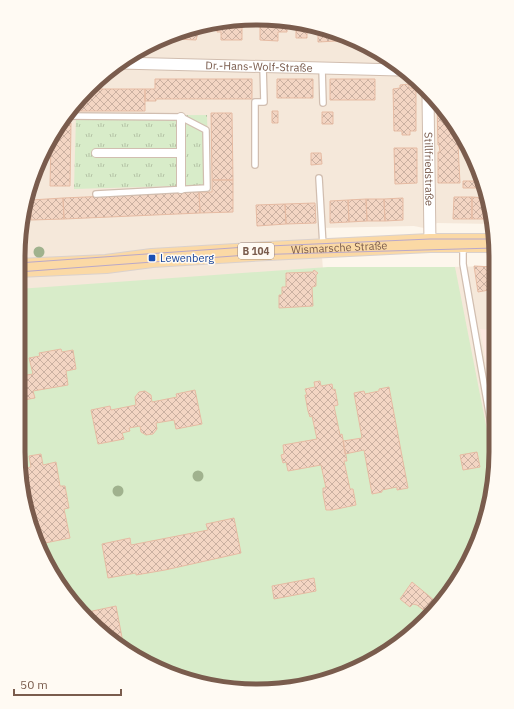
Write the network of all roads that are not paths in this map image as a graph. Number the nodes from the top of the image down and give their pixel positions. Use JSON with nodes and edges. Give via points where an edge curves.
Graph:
{"nodes":[{"id":1,"x":129,"y":63,"type":"edge"},
{"id":2,"x":263,"y":66,"type":"junction"},
{"id":3,"x":322,"y":68,"type":"junction"},
{"id":4,"x":394,"y":70,"type":"edge"},
{"id":5,"x":428,"y":101,"type":"edge"},
{"id":6,"x":323,"y":103,"type":"dead end"},
{"id":7,"x":73,"y":116,"type":"edge"},
{"id":8,"x":180,"y":117,"type":"junction"},
{"id":9,"x":181,"y":153,"type":"junction"},
{"id":10,"x":96,"y":154,"type":"dead end"},
{"id":11,"x":255,"y":165,"type":"dead end"},
{"id":12,"x":319,"y":178,"type":"dead end"},
{"id":13,"x":181,"y":189,"type":"junction"},
{"id":14,"x":96,"y":194,"type":"dead end"},
{"id":15,"x":430,"y":243,"type":"junction"},
{"id":16,"x":463,"y":243,"type":"junction"},
{"id":17,"x":489,"y":243,"type":"edge"},
{"id":18,"x":323,"y":249,"type":"junction"},
{"id":19,"x":25,"y":267,"type":"edge"},
{"id":20,"x":489,"y":413,"type":"edge"}],
"edges":[{"from":1,"to":2,"type":"street","name":"Dr.-Hans-Wolf-Straße"},
{"from":2,"to":3,"type":"street","name":"Dr.-Hans-Wolf-Straße"},
{"from":2,"to":11,"type":"lane","via":[[264,102],[255,102]]},
{"from":3,"to":4,"type":"street","name":"Dr.-Hans-Wolf-Straße"},
{"from":3,"to":6,"type":"lane"},
{"from":5,"to":15,"type":"street","name":"Stillfriedstraße"},
{"from":7,"to":8,"type":"lane"},
{"from":8,"to":9,"type":"street"},
{"from":8,"to":13,"type":"lane","via":[[206,130],[207,184],[207,188]]},
{"from":9,"to":10,"type":"street"},
{"from":9,"to":13,"type":"street"},
{"from":12,"to":18,"type":"lane"},
{"from":13,"to":14,"type":"lane"},
{"from":15,"to":16,"type":"main road","name":"Wismarsche Straße","number":"B 104"},
{"from":15,"to":18,"type":"main road","name":"Wismarsche Straße","number":"B 104"},
{"from":16,"to":17,"type":"main road","name":"Wismarsche Straße","number":"B 104"},
{"from":16,"to":20,"type":"lane","via":[[463,264]]},
{"from":18,"to":19,"type":"main road","name":"Wismarsche Straße","number":"B 104","via":[[152,258],[106,264]]}]}
